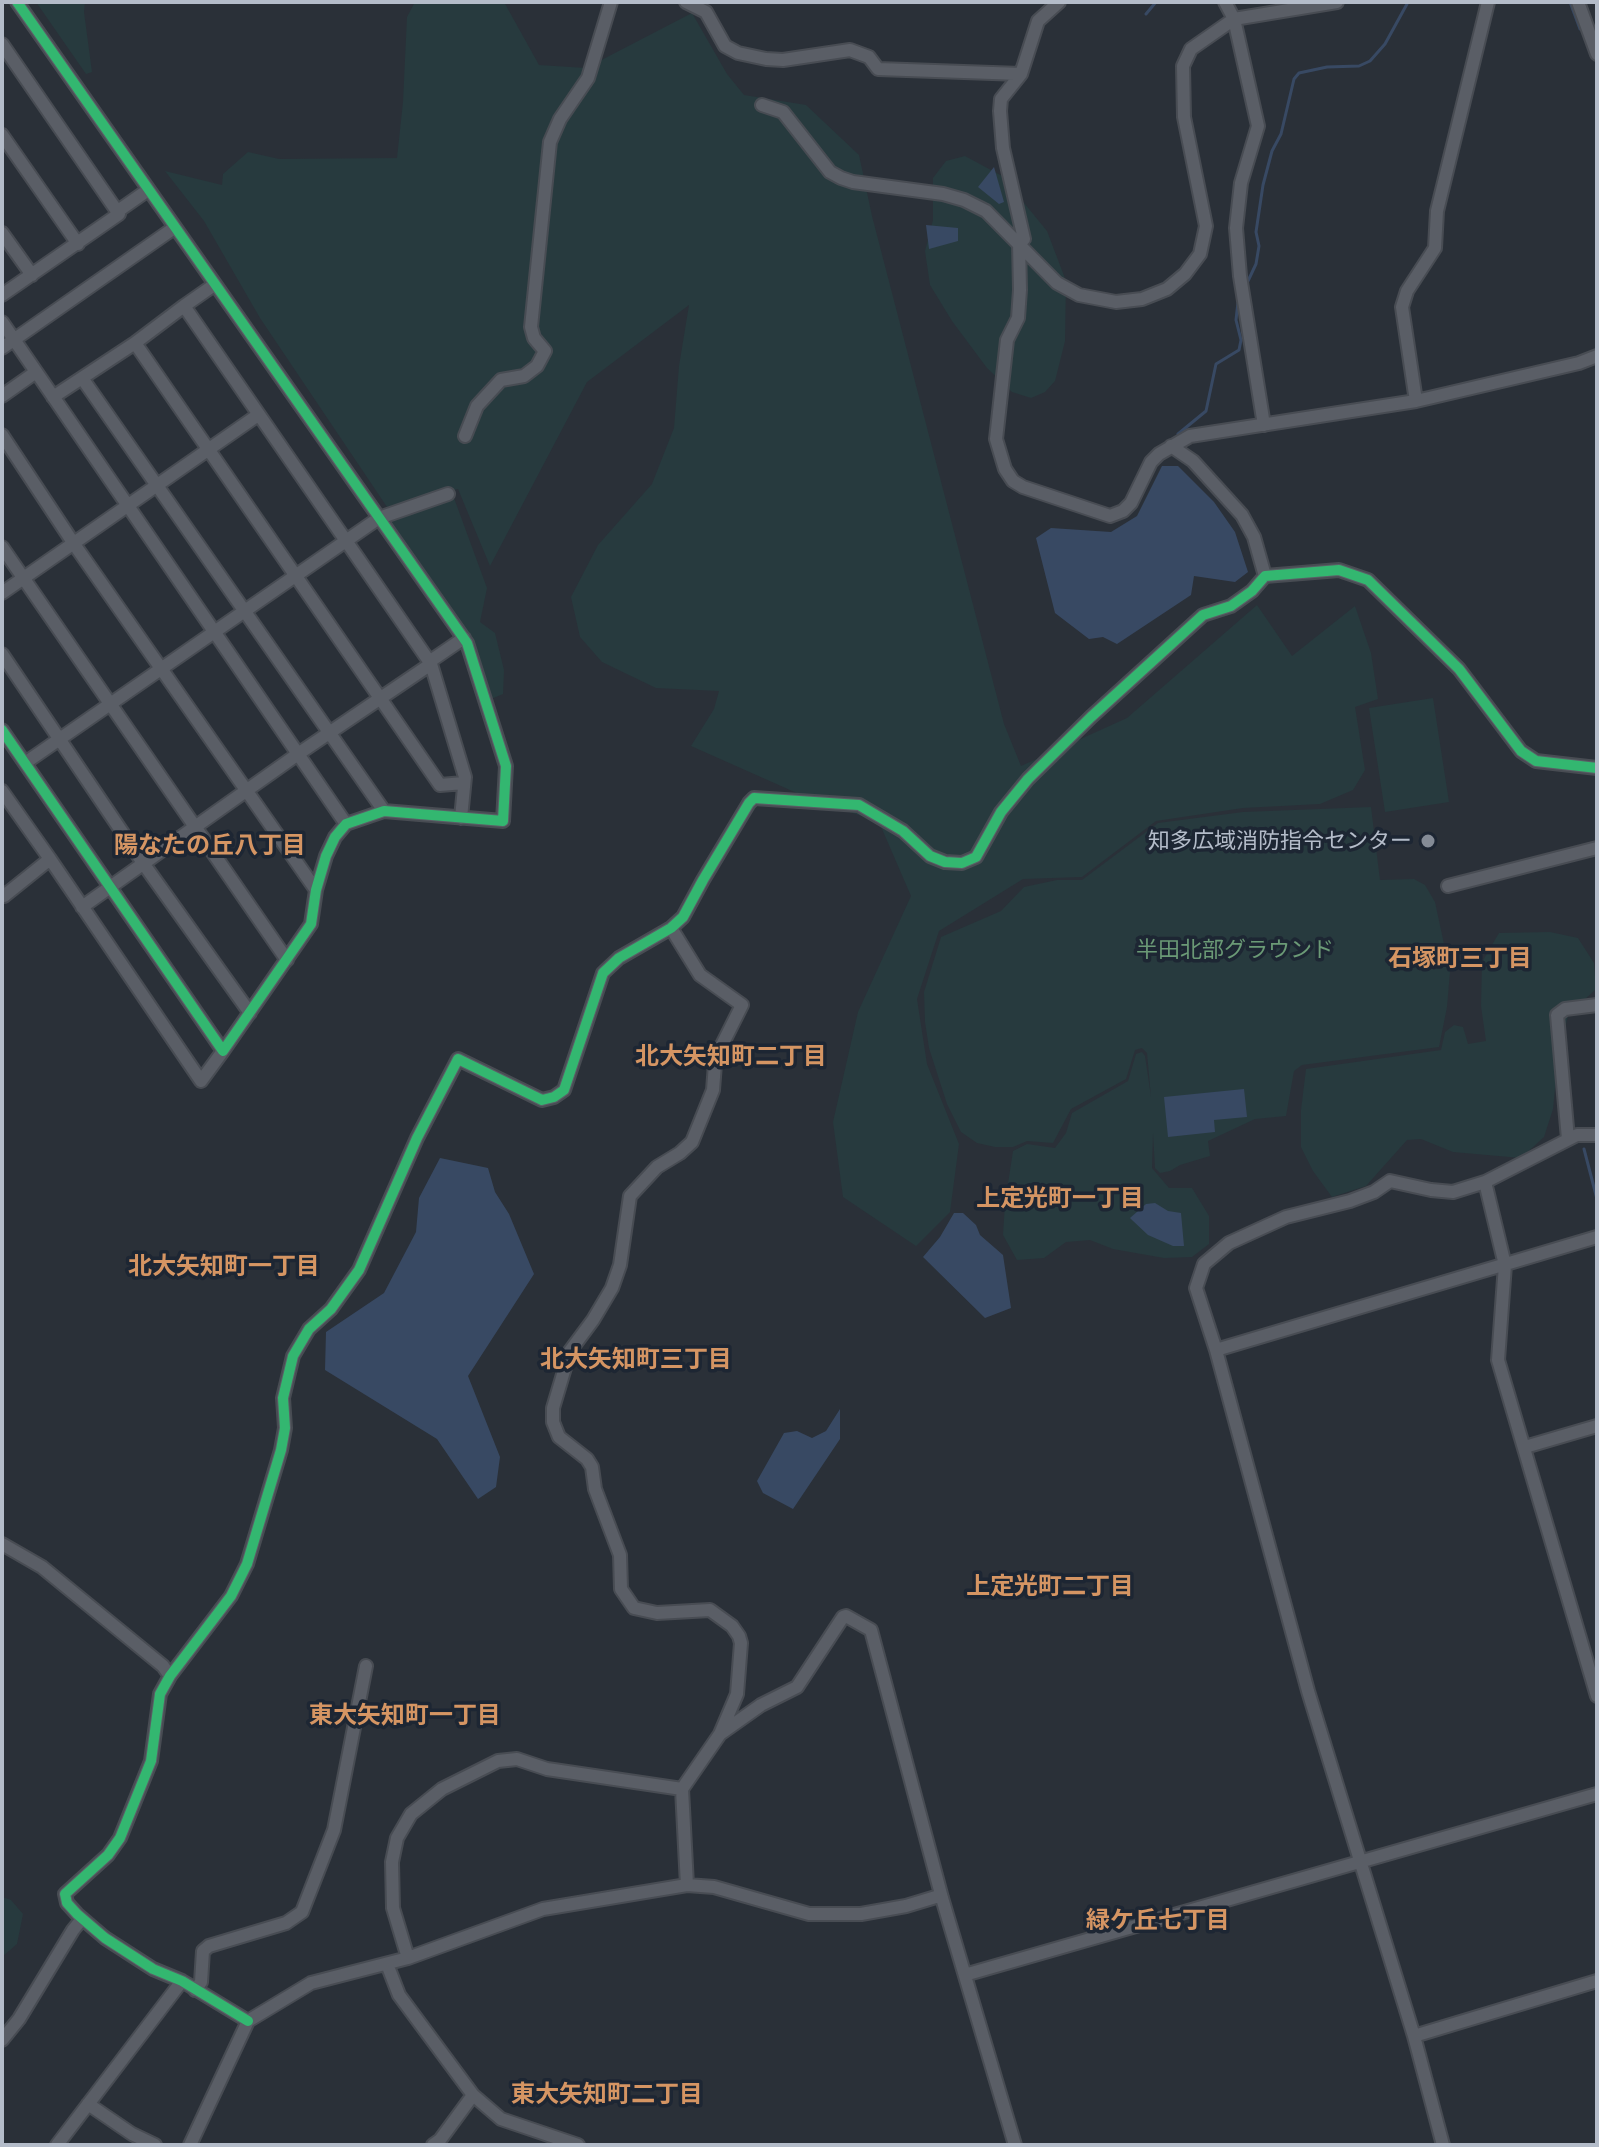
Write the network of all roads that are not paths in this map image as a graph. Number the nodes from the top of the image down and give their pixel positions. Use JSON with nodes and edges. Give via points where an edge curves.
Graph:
{"nodes":[{"id":1,"x":17,"y":2,"type":"edge"},
{"id":2,"x":611,"y":2,"type":"edge"},
{"id":3,"x":686,"y":2,"type":"edge"},
{"id":4,"x":1059,"y":2,"type":"edge"},
{"id":5,"x":1225,"y":2,"type":"edge"},
{"id":6,"x":1337,"y":2,"type":"edge"},
{"id":7,"x":1488,"y":2,"type":"edge"},
{"id":8,"x":1578,"y":2,"type":"edge"},
{"id":9,"x":1234,"y":19,"type":"junction"},
{"id":10,"x":2,"y":44,"type":"edge"},
{"id":11,"x":1597,"y":54,"type":"edge"},
{"id":12,"x":1021,"y":74,"type":"junction"},
{"id":13,"x":762,"y":105,"type":"dead end"},
{"id":14,"x":2,"y":135,"type":"edge"},
{"id":15,"x":148,"y":190,"type":"junction"},
{"id":16,"x":118,"y":211,"type":"junction"},
{"id":17,"x":174,"y":228,"type":"junction"},
{"id":18,"x":2,"y":233,"type":"edge"},
{"id":19,"x":1019,"y":243,"type":"junction"},
{"id":20,"x":78,"y":244,"type":"junction"},
{"id":21,"x":32,"y":275,"type":"junction"},
{"id":22,"x":214,"y":285,"type":"junction"},
{"id":23,"x":2,"y":295,"type":"edge"},
{"id":24,"x":184,"y":306,"type":"junction"},
{"id":25,"x":2,"y":322,"type":"edge"},
{"id":26,"x":14,"y":340,"type":"junction"},
{"id":27,"x":135,"y":343,"type":"junction"},
{"id":28,"x":2,"y":348,"type":"edge"},
{"id":29,"x":1597,"y":356,"type":"edge"},
{"id":30,"x":36,"y":372,"type":"junction"},
{"id":31,"x":82,"y":378,"type":"junction"},
{"id":32,"x":2,"y":396,"type":"edge"},
{"id":33,"x":53,"y":397,"type":"junction"},
{"id":34,"x":1416,"y":401,"type":"junction"},
{"id":35,"x":258,"y":415,"type":"junction"},
{"id":36,"x":1264,"y":425,"type":"junction"},
{"id":37,"x":2,"y":435,"type":"edge"},
{"id":38,"x":465,"y":436,"type":"dead end"},
{"id":39,"x":1171,"y":446,"type":"junction"},
{"id":40,"x":207,"y":451,"type":"junction"},
{"id":41,"x":158,"y":485,"type":"junction"},
{"id":42,"x":448,"y":494,"type":"dead end"},
{"id":43,"x":127,"y":507,"type":"junction"},
{"id":44,"x":379,"y":518,"type":"junction"},
{"id":45,"x":345,"y":539,"type":"junction"},
{"id":46,"x":74,"y":544,"type":"junction"},
{"id":47,"x":2,"y":547,"type":"edge"},
{"id":48,"x":297,"y":576,"type":"junction"},
{"id":49,"x":1265,"y":576,"type":"junction"},
{"id":50,"x":23,"y":579,"type":"junction"},
{"id":51,"x":2,"y":593,"type":"edge"},
{"id":52,"x":245,"y":611,"type":"junction"},
{"id":53,"x":214,"y":633,"type":"junction"},
{"id":54,"x":464,"y":638,"type":"junction"},
{"id":55,"x":2,"y":654,"type":"edge"},
{"id":56,"x":430,"y":663,"type":"junction"},
{"id":57,"x":162,"y":668,"type":"junction"},
{"id":58,"x":380,"y":698,"type":"junction"},
{"id":59,"x":111,"y":704,"type":"junction"},
{"id":60,"x":2,"y":730,"type":"edge"},
{"id":61,"x":330,"y":732,"type":"junction"},
{"id":62,"x":61,"y":739,"type":"junction"},
{"id":63,"x":298,"y":754,"type":"junction"},
{"id":64,"x":25,"y":763,"type":"junction"},
{"id":65,"x":1597,"y":768,"type":"edge"},
{"id":66,"x":464,"y":783,"type":"junction"},
{"id":67,"x":2,"y":791,"type":"edge"},
{"id":68,"x":245,"y":791,"type":"junction"},
{"id":69,"x":384,"y":811,"type":"junction"},
{"id":70,"x":461,"y":818,"type":"junction"},
{"id":71,"x":346,"y":824,"type":"junction"},
{"id":72,"x":194,"y":827,"type":"junction"},
{"id":73,"x":1597,"y":848,"type":"edge"},
{"id":74,"x":50,"y":859,"type":"junction"},
{"id":75,"x":143,"y":863,"type":"junction"},
{"id":76,"x":110,"y":886,"type":"junction"},
{"id":77,"x":1448,"y":886,"type":"dead end"},
{"id":78,"x":316,"y":890,"type":"junction"},
{"id":79,"x":2,"y":893,"type":"edge"},
{"id":80,"x":82,"y":907,"type":"junction"},
{"id":81,"x":671,"y":928,"type":"junction"},
{"id":82,"x":287,"y":960,"type":"junction"},
{"id":83,"x":1597,"y":1005,"type":"edge"},
{"id":84,"x":250,"y":1013,"type":"junction"},
{"id":85,"x":223,"y":1051,"type":"junction"},
{"id":86,"x":1597,"y":1135,"type":"edge"},
{"id":87,"x":1568,"y":1139,"type":"junction"},
{"id":88,"x":1485,"y":1182,"type":"junction"},
{"id":89,"x":1597,"y":1237,"type":"edge"},
{"id":90,"x":1505,"y":1265,"type":"junction"},
{"id":91,"x":1216,"y":1350,"type":"junction"},
{"id":92,"x":1597,"y":1426,"type":"edge"},
{"id":93,"x":1525,"y":1447,"type":"junction"},
{"id":94,"x":2,"y":1544,"type":"edge"},
{"id":95,"x":366,"y":1666,"type":"dead end"},
{"id":96,"x":170,"y":1676,"type":"junction"},
{"id":97,"x":1597,"y":1696,"type":"edge"},
{"id":98,"x":720,"y":1734,"type":"junction"},
{"id":99,"x":682,"y":1789,"type":"junction"},
{"id":100,"x":1597,"y":1794,"type":"edge"},
{"id":101,"x":1360,"y":1863,"type":"junction"},
{"id":102,"x":687,"y":1885,"type":"junction"},
{"id":103,"x":942,"y":1898,"type":"junction"},
{"id":104,"x":82,"y":1919,"type":"junction"},
{"id":105,"x":408,"y":1958,"type":"junction"},
{"id":106,"x":387,"y":1964,"type":"junction"},
{"id":107,"x":964,"y":1971,"type":"junction"},
{"id":108,"x":182,"y":1981,"type":"junction"},
{"id":109,"x":1597,"y":1981,"type":"edge"},
{"id":110,"x":195,"y":1990,"type":"junction"},
{"id":111,"x":248,"y":2021,"type":"junction"},
{"id":112,"x":1414,"y":2036,"type":"junction"},
{"id":113,"x":2,"y":2040,"type":"edge"},
{"id":114,"x":473,"y":2095,"type":"junction"},
{"id":115,"x":88,"y":2104,"type":"junction"},
{"id":116,"x":439,"y":2143,"type":"edge"},
{"id":117,"x":57,"y":2145,"type":"edge"},
{"id":118,"x":155,"y":2145,"type":"edge"},
{"id":119,"x":190,"y":2145,"type":"edge"},
{"id":120,"x":578,"y":2145,"type":"edge"},
{"id":121,"x":1015,"y":2145,"type":"edge"},
{"id":122,"x":1443,"y":2145,"type":"edge"}],
"edges":[{"from":1,"to":15,"type":"street"},
{"from":2,"to":38,"type":"street","via":[[588,78],[550,142],[531,327],[545,351],[524,376],[501,380],[477,406]]},
{"from":3,"to":12,"type":"street","via":[[706,12],[725,46],[738,53],[783,60],[850,50],[869,57],[878,69]]},
{"from":4,"to":12,"type":"street","via":[[1038,21]]},
{"from":5,"to":9,"type":"street"},
{"from":6,"to":9,"type":"street"},
{"from":7,"to":34,"type":"street","via":[[1437,211],[1435,248],[1402,307]]},
{"from":8,"to":11,"type":"street"},
{"from":9,"to":19,"type":"street","via":[[1191,49],[1183,66],[1184,117],[1206,226],[1200,254],[1185,274],[1142,299],[1098,301],[1057,283]]},
{"from":9,"to":36,"type":"street","via":[[1258,126],[1241,183],[1236,228]]},
{"from":10,"to":16,"type":"street"},
{"from":12,"to":19,"type":"street","via":[[1001,99],[1000,111],[1024,239]]},
{"from":13,"to":19,"type":"street","via":[[783,112],[830,172],[841,178],[964,200],[986,211]]},
{"from":14,"to":20,"type":"street"},
{"from":15,"to":16,"type":"street"},
{"from":15,"to":17,"type":"street"},
{"from":16,"to":20,"type":"street"},
{"from":17,"to":22,"type":"street"},
{"from":17,"to":26,"type":"street"},
{"from":18,"to":21,"type":"street"},
{"from":19,"to":39,"type":"street","via":[[1018,318],[1007,340],[996,439],[1013,481],[1110,516],[1131,503],[1151,462]]},
{"from":20,"to":21,"type":"street"},
{"from":21,"to":23,"type":"street"},
{"from":22,"to":24,"type":"street"},
{"from":22,"to":44,"type":"street"},
{"from":24,"to":27,"type":"street"},
{"from":24,"to":35,"type":"street"},
{"from":25,"to":26,"type":"street"},
{"from":26,"to":28,"type":"street"},
{"from":26,"to":30,"type":"street"},
{"from":27,"to":31,"type":"street"},
{"from":27,"to":40,"type":"street"},
{"from":29,"to":34,"type":"street"},
{"from":30,"to":32,"type":"street"},
{"from":30,"to":33,"type":"street"},
{"from":31,"to":33,"type":"street"},
{"from":31,"to":41,"type":"street"},
{"from":33,"to":43,"type":"street"},
{"from":34,"to":36,"type":"street"},
{"from":35,"to":40,"type":"street"},
{"from":35,"to":45,"type":"street"},
{"from":36,"to":39,"type":"street","via":[[1190,436]]},
{"from":37,"to":46,"type":"street"},
{"from":39,"to":49,"type":"street","via":[[1193,461],[1242,515]]},
{"from":40,"to":41,"type":"street"},
{"from":40,"to":48,"type":"street"},
{"from":41,"to":43,"type":"street"},
{"from":41,"to":52,"type":"street"},
{"from":42,"to":44,"type":"street"},
{"from":43,"to":46,"type":"street"},
{"from":43,"to":53,"type":"street"},
{"from":44,"to":45,"type":"street"},
{"from":44,"to":54,"type":"street"},
{"from":45,"to":48,"type":"street"},
{"from":45,"to":56,"type":"street"},
{"from":46,"to":50,"type":"street"},
{"from":46,"to":57,"type":"street"},
{"from":47,"to":50,"type":"street"},
{"from":48,"to":52,"type":"street"},
{"from":48,"to":58,"type":"street"},
{"from":49,"to":65,"type":"street","via":[[1339,570],[1368,580],[1459,669],[1521,751],[1536,761]]},
{"from":49,"to":81,"type":"street","via":[[1231,606],[1203,615],[1091,717],[1028,779],[1001,812],[976,857],[962,863],[930,856],[903,831],[859,805],[754,798],[689,908]]},
{"from":50,"to":51,"type":"street"},
{"from":50,"to":59,"type":"street"},
{"from":52,"to":53,"type":"street"},
{"from":52,"to":61,"type":"street"},
{"from":53,"to":57,"type":"street"},
{"from":53,"to":63,"type":"street"},
{"from":54,"to":56,"type":"street"},
{"from":54,"to":70,"type":"street","via":[[506,766],[503,821]]},
{"from":55,"to":62,"type":"street"},
{"from":56,"to":58,"type":"street"},
{"from":56,"to":66,"type":"street"},
{"from":57,"to":59,"type":"street"},
{"from":57,"to":68,"type":"street"},
{"from":58,"to":61,"type":"street"},
{"from":58,"to":66,"type":"street","via":[[440,785]]},
{"from":59,"to":62,"type":"street"},
{"from":59,"to":72,"type":"street"},
{"from":60,"to":64,"type":"street"},
{"from":61,"to":63,"type":"street"},
{"from":61,"to":69,"type":"street"},
{"from":62,"to":64,"type":"street"},
{"from":62,"to":75,"type":"street"},
{"from":63,"to":68,"type":"street"},
{"from":63,"to":71,"type":"street"},
{"from":64,"to":76,"type":"street"},
{"from":66,"to":70,"type":"street"},
{"from":67,"to":74,"type":"street"},
{"from":68,"to":72,"type":"street"},
{"from":68,"to":78,"type":"street"},
{"from":69,"to":70,"type":"street"},
{"from":69,"to":71,"type":"street"},
{"from":71,"to":78,"type":"street","via":[[326,856]]},
{"from":72,"to":75,"type":"street"},
{"from":72,"to":82,"type":"street"},
{"from":73,"to":77,"type":"street"},
{"from":74,"to":79,"type":"street"},
{"from":74,"to":80,"type":"street"},
{"from":75,"to":76,"type":"street"},
{"from":75,"to":84,"type":"street"},
{"from":76,"to":80,"type":"street"},
{"from":76,"to":85,"type":"street"},
{"from":78,"to":82,"type":"street","via":[[311,924]]},
{"from":80,"to":85,"type":"street","via":[[201,1081]]},
{"from":81,"to":96,"type":"street","via":[[603,973],[568,1081],[554,1097],[542,1100],[458,1059],[359,1270],[293,1356],[283,1398],[281,1450],[247,1564],[231,1596]]},
{"from":81,"to":98,"type":"street","via":[[700,975],[742,1005],[721,1047],[713,1090],[692,1142],[657,1167],[630,1196],[620,1265],[612,1288],[570,1351],[553,1422],[559,1437],[592,1467],[620,1555],[621,1589],[634,1608],[657,1613],[710,1610],[739,1636],[737,1694]]},
{"from":82,"to":84,"type":"street"},
{"from":83,"to":87,"type":"street","via":[[1557,1015]]},
{"from":84,"to":85,"type":"street"},
{"from":86,"to":87,"type":"street"},
{"from":87,"to":88,"type":"street"},
{"from":88,"to":90,"type":"street"},
{"from":88,"to":91,"type":"street","via":[[1453,1192],[1390,1181],[1374,1192],[1286,1217],[1229,1243],[1204,1264],[1196,1288]]},
{"from":89,"to":90,"type":"street"},
{"from":90,"to":91,"type":"street"},
{"from":90,"to":93,"type":"street","via":[[1498,1360]]},
{"from":91,"to":101,"type":"street"},
{"from":92,"to":93,"type":"street"},
{"from":93,"to":97,"type":"street"},
{"from":94,"to":96,"type":"street","via":[[42,1567]]},
{"from":95,"to":110,"type":"street","via":[[334,1830],[302,1912],[280,1926],[209,1946],[203,1951],[201,1982]]},
{"from":96,"to":104,"type":"street","via":[[158,1703],[148,1772],[120,1838],[65,1894]]},
{"from":98,"to":99,"type":"street"},
{"from":98,"to":103,"type":"street","via":[[797,1687],[843,1617],[871,1630]]},
{"from":99,"to":102,"type":"street"},
{"from":99,"to":105,"type":"street","via":[[547,1769],[517,1759],[498,1761],[442,1789],[411,1814],[397,1838],[392,1862],[393,1908]]},
{"from":100,"to":101,"type":"street"},
{"from":101,"to":107,"type":"street"},
{"from":101,"to":112,"type":"street"},
{"from":102,"to":103,"type":"street","via":[[714,1887],[809,1914],[861,1914]]},
{"from":102,"to":105,"type":"street","via":[[543,1909]]},
{"from":103,"to":107,"type":"street"},
{"from":104,"to":108,"type":"street","via":[[153,1969]]},
{"from":104,"to":113,"type":"street"},
{"from":105,"to":106,"type":"street"},
{"from":106,"to":111,"type":"street","via":[[311,1983]]},
{"from":106,"to":114,"type":"street","via":[[399,1995]]},
{"from":107,"to":121,"type":"street"},
{"from":108,"to":110,"type":"street"},
{"from":108,"to":115,"type":"street"},
{"from":109,"to":112,"type":"street"},
{"from":110,"to":111,"type":"street"},
{"from":111,"to":119,"type":"street"},
{"from":112,"to":122,"type":"street"},
{"from":114,"to":116,"type":"street"},
{"from":114,"to":120,"type":"street","via":[[501,2119]]},
{"from":115,"to":117,"type":"street"},
{"from":115,"to":118,"type":"street"}]}
